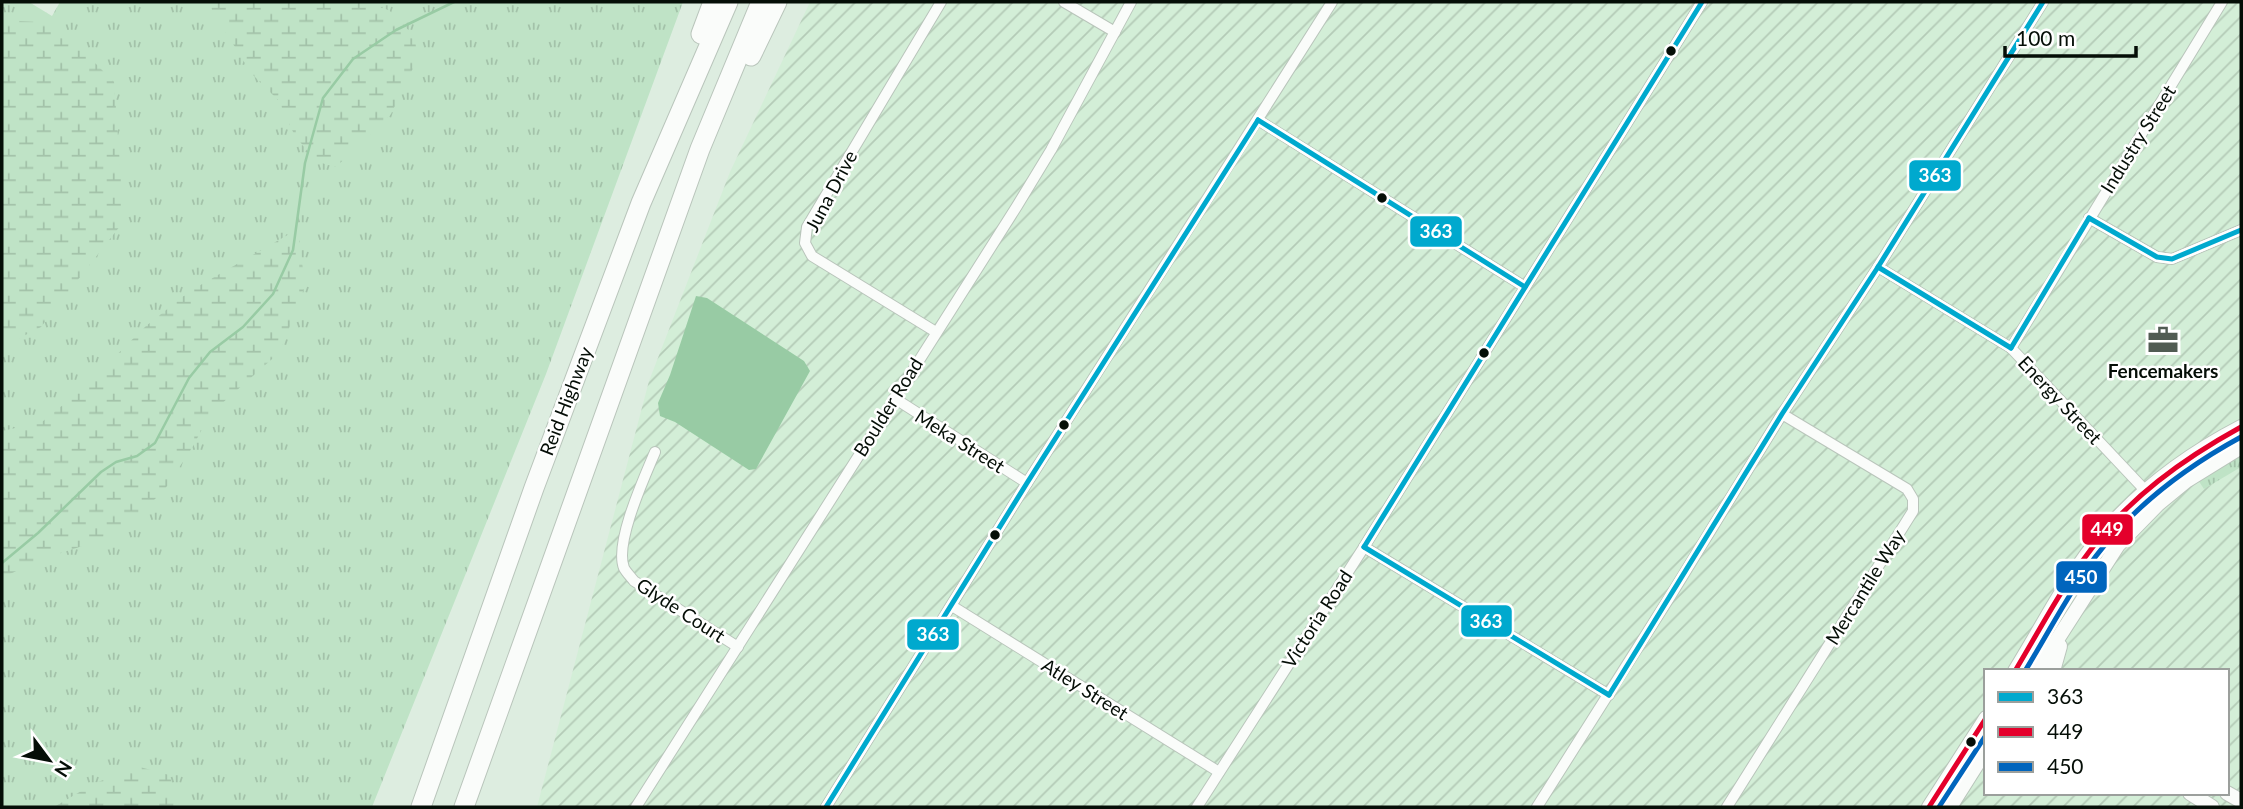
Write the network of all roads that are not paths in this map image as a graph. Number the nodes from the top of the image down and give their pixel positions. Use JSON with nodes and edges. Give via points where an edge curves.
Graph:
{"nodes":[{"id":1,"x":713,"y":2,"type":"edge"},
{"id":2,"x":728,"y":2,"type":"edge"},
{"id":3,"x":761,"y":2,"type":"edge"},
{"id":4,"x":777,"y":2,"type":"edge"},
{"id":5,"x":941,"y":2,"type":"edge"},
{"id":6,"x":1064,"y":2,"type":"edge"},
{"id":7,"x":1131,"y":2,"type":"edge"},
{"id":8,"x":1332,"y":2,"type":"edge"},
{"id":9,"x":1702,"y":2,"type":"edge"},
{"id":10,"x":2043,"y":2,"type":"edge"},
{"id":11,"x":2222,"y":2,"type":"edge"},
{"id":12,"x":1115,"y":32,"type":"junction"},
{"id":13,"x":1258,"y":120,"type":"junction"},
{"id":14,"x":641,"y":203,"type":"junction"},
{"id":15,"x":680,"y":206,"type":"junction"},
{"id":16,"x":2089,"y":218,"type":"junction"},
{"id":17,"x":2241,"y":230,"type":"edge"},
{"id":18,"x":1878,"y":267,"type":"junction"},
{"id":19,"x":1525,"y":287,"type":"junction"},
{"id":20,"x":936,"y":332,"type":"junction"},
{"id":21,"x":2011,"y":348,"type":"junction"},
{"id":22,"x":894,"y":398,"type":"junction"},
{"id":23,"x":1782,"y":414,"type":"junction"},
{"id":24,"x":2241,"y":427,"type":"edge"},
{"id":25,"x":2241,"y":447,"type":"edge"},
{"id":26,"x":655,"y":452,"type":"dead end"},
{"id":27,"x":1027,"y":483,"type":"junction"},
{"id":28,"x":2145,"y":492,"type":"junction"},
{"id":29,"x":2158,"y":504,"type":"junction"},
{"id":30,"x":1364,"y":547,"type":"junction"},
{"id":31,"x":553,"y":561,"type":"junction"},
{"id":32,"x":2102,"y":568,"type":"junction"},
{"id":33,"x":952,"y":606,"type":"junction"},
{"id":34,"x":738,"y":647,"type":"junction"},
{"id":35,"x":2022,"y":668,"type":"edge"},
{"id":36,"x":2038,"y":669,"type":"edge"},
{"id":37,"x":2053,"y":669,"type":"edge"},
{"id":38,"x":1609,"y":695,"type":"junction"},
{"id":39,"x":1984,"y":721,"type":"edge"},
{"id":40,"x":1984,"y":753,"type":"edge"},
{"id":41,"x":1219,"y":772,"type":"junction"},
{"id":42,"x":2193,"y":795,"type":"edge"},
{"id":43,"x":421,"y":807,"type":"edge"},
{"id":44,"x":464,"y":807,"type":"edge"},
{"id":45,"x":471,"y":807,"type":"edge"},
{"id":46,"x":636,"y":807,"type":"edge"},
{"id":47,"x":826,"y":807,"type":"edge"},
{"id":48,"x":1197,"y":807,"type":"edge"},
{"id":49,"x":1537,"y":807,"type":"edge"},
{"id":50,"x":1727,"y":807,"type":"edge"},
{"id":51,"x":1928,"y":807,"type":"edge"},
{"id":52,"x":1950,"y":807,"type":"edge"},
{"id":53,"x":2212,"y":807,"type":"edge"}],
"edges":[{"from":1,"to":14,"type":"highway"},
{"from":2,"to":14,"type":"highway","name":"Reid Highway"},
{"from":3,"to":15,"type":"highway"},
{"from":4,"to":15,"type":"highway"},
{"from":5,"to":20,"type":"street","name":"Juna Drive","via":[[807,227],[806,243],[812,256]]},
{"from":6,"to":12,"type":"street"},
{"from":7,"to":12,"type":"street","name":"Boulder Road"},
{"from":8,"to":13,"type":"street"},
{"from":9,"to":19,"type":"street","name":"Victoria Road"},
{"from":10,"to":18,"type":"street"},
{"from":11,"to":16,"type":"street","name":"Industry Street"},
{"from":12,"to":20,"type":"street","name":"Boulder Road","via":[[1051,150]]},
{"from":13,"to":19,"type":"street"},
{"from":13,"to":27,"type":"street"},
{"from":14,"to":43,"type":"highway","name":"Reid Highway"},
{"from":15,"to":31,"type":"highway"},
{"from":16,"to":17,"type":"street","via":[[2157,257],[2172,259]]},
{"from":16,"to":21,"type":"street","name":"Industry Street"},
{"from":18,"to":21,"type":"street","name":"Energy Street"},
{"from":18,"to":23,"type":"street"},
{"from":19,"to":30,"type":"street","name":"Victoria Road"},
{"from":20,"to":22,"type":"street","name":"Boulder Road"},
{"from":21,"to":28,"type":"street","name":"Energy Street"},
{"from":22,"to":27,"type":"street","name":"Meka Street"},
{"from":22,"to":34,"type":"street","name":"Boulder Road"},
{"from":23,"to":38,"type":"street"},
{"from":23,"to":50,"type":"street","name":"Mercantile Way","via":[[1907,489],[1913,512]]},
{"from":24,"to":28,"type":"main road","via":[[2209,444]]},
{"from":25,"to":29,"type":"main road"},
{"from":26,"to":34,"type":"street","name":"Glyde Court","via":[[637,492],[622,550],[624,568],[634,581]]},
{"from":27,"to":33,"type":"street"},
{"from":28,"to":29,"type":"street","name":"Energy Street"},
{"from":28,"to":35,"type":"main road","via":[[2101,537],[2064,590]]},
{"from":29,"to":32,"type":"main road"},
{"from":30,"to":38,"type":"street"},
{"from":30,"to":41,"type":"street","name":"Victoria Road"},
{"from":31,"to":44,"type":"highway"},
{"from":31,"to":45,"type":"highway"},
{"from":32,"to":36,"type":"main road"},
{"from":32,"to":37,"type":"main road","via":[[2088,602],[2057,651]]},
{"from":33,"to":41,"type":"street","name":"Atley Street"},
{"from":33,"to":47,"type":"street"},
{"from":34,"to":46,"type":"street","name":"Boulder Road"},
{"from":38,"to":49,"type":"street"},
{"from":39,"to":51,"type":"main road"},
{"from":40,"to":52,"type":"main road"},
{"from":41,"to":48,"type":"street","name":"Victoria Road"},
{"from":42,"to":53,"type":"main road"}]}
